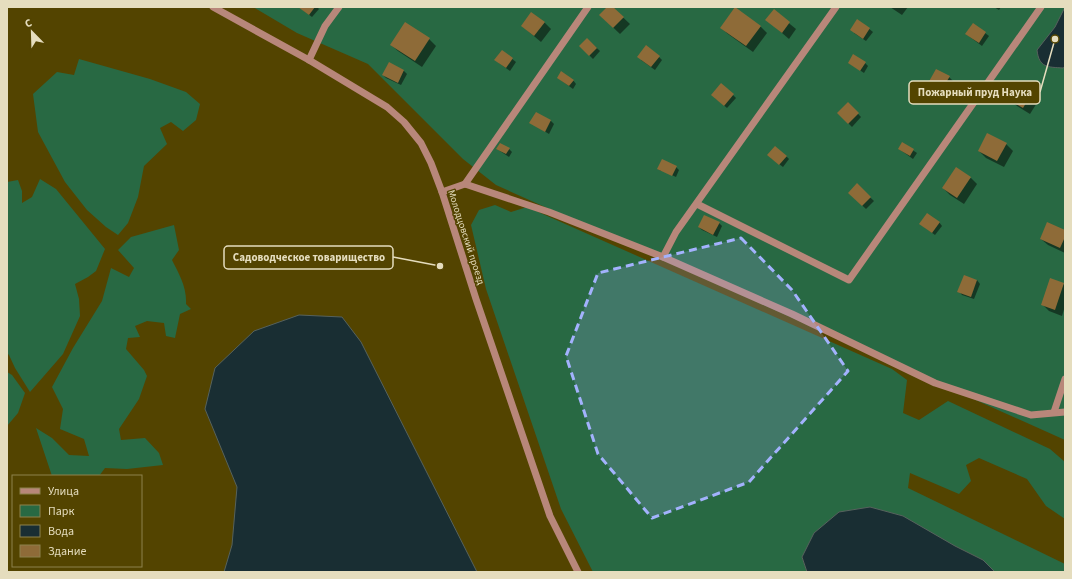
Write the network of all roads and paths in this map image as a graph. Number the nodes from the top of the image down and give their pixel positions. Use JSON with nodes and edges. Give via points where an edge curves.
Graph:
{"nodes":[{"id":1,"x":213,"y":7,"type":"edge"},
{"id":2,"x":339,"y":7,"type":"edge"},
{"id":3,"x":588,"y":7,"type":"edge"},
{"id":4,"x":836,"y":7,"type":"edge"},
{"id":5,"x":1041,"y":7,"type":"edge"},
{"id":6,"x":309,"y":60,"type":"junction"},
{"id":7,"x":465,"y":184,"type":"junction"},
{"id":8,"x":442,"y":192,"type":"junction"},
{"id":9,"x":697,"y":204,"type":"junction"},
{"id":10,"x":663,"y":257,"type":"junction"},
{"id":11,"x":1065,"y":380,"type":"edge"},
{"id":12,"x":1054,"y":412,"type":"junction"},
{"id":13,"x":1065,"y":412,"type":"edge"},
{"id":14,"x":578,"y":572,"type":"edge"}],
"edges":[{"from":1,"to":6,"type":"street","name":"Молодцовский проезд"},
{"from":2,"to":6,"type":"street","via":[[325,26]]},
{"from":3,"to":7,"type":"street"},
{"from":4,"to":9,"type":"street"},
{"from":5,"to":9,"type":"street","via":[[849,280]]},
{"from":6,"to":8,"type":"street","name":"Молодцовский проезд","via":[[387,107],[404,122],[421,143]]},
{"from":7,"to":8,"type":"street"},
{"from":7,"to":10,"type":"street","via":[[549,212]]},
{"from":8,"to":14,"type":"street","name":"Молодцовский проезд","via":[[550,516]]},
{"from":9,"to":10,"type":"street","via":[[676,232]]},
{"from":10,"to":12,"type":"street","via":[[792,314],[935,382],[1031,415]]},
{"from":11,"to":12,"type":"street"},
{"from":12,"to":13,"type":"street"}]}
